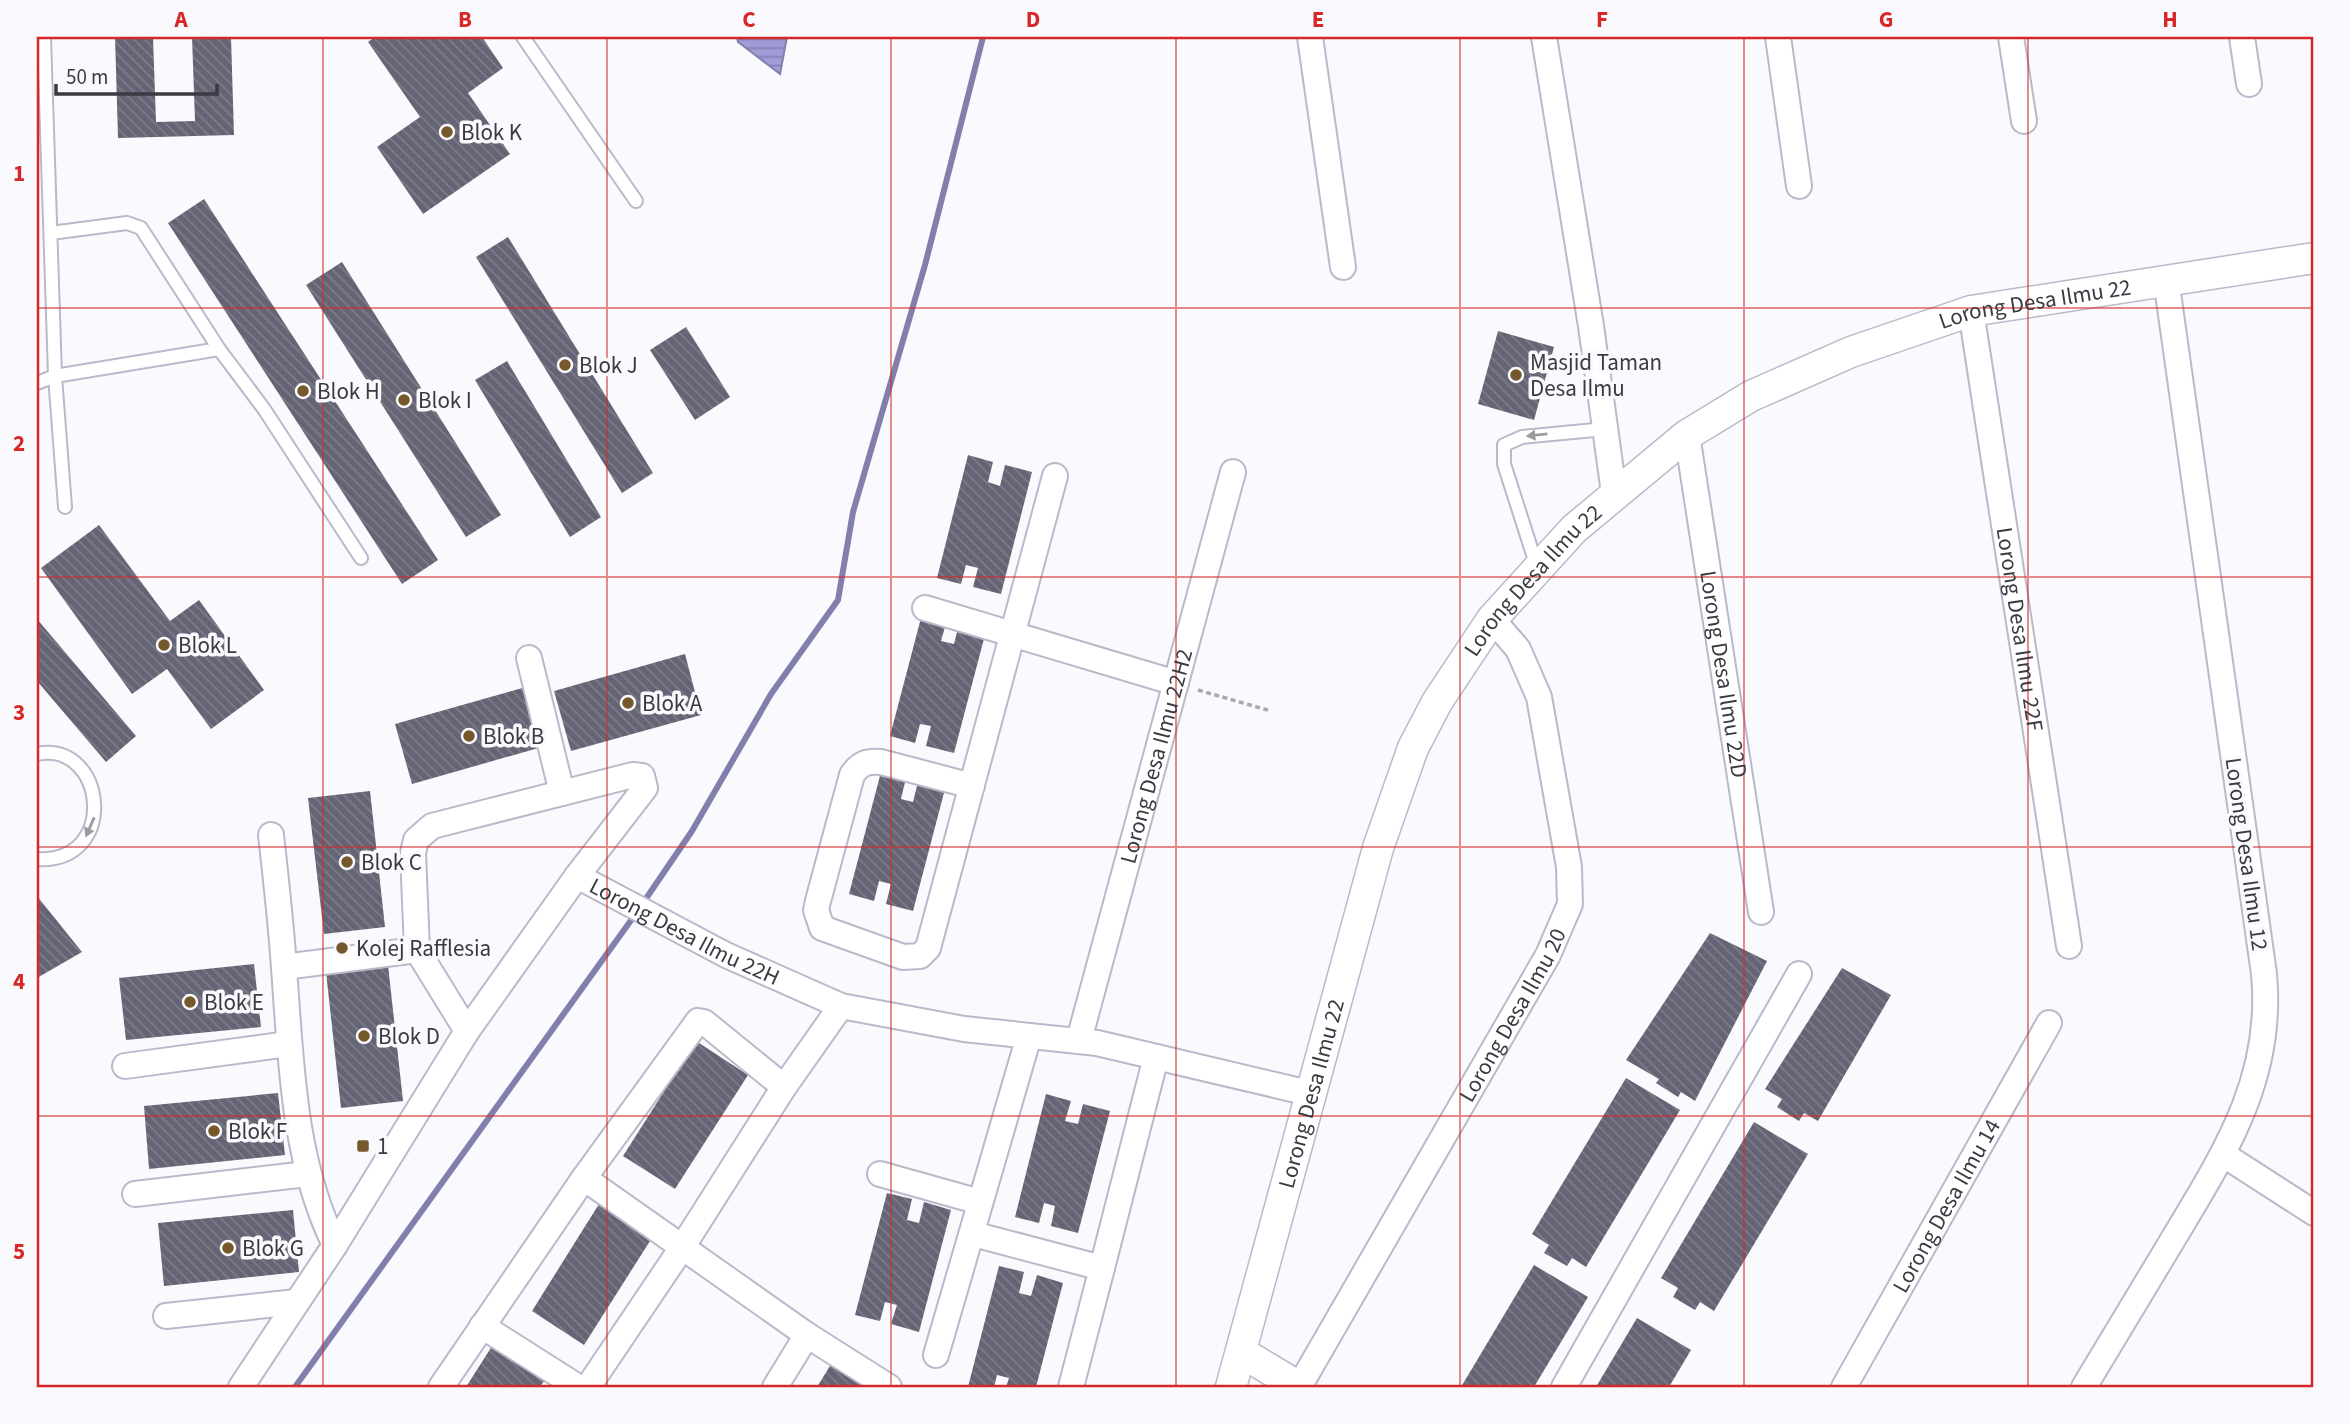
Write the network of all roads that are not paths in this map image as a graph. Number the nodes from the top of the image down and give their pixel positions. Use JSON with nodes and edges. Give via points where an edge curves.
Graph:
{"nodes":[{"id":1,"x":44,"y":37,"type":"edge"},
{"id":2,"x":523,"y":37,"type":"edge"},
{"id":3,"x":1310,"y":37,"type":"edge"},
{"id":4,"x":1545,"y":37,"type":"edge"},
{"id":5,"x":1778,"y":37,"type":"edge"},
{"id":6,"x":2011,"y":37,"type":"edge"},
{"id":7,"x":2242,"y":37,"type":"edge"},
{"id":8,"x":2249,"y":83,"type":"dead end"},
{"id":9,"x":2024,"y":121,"type":"dead end"},
{"id":10,"x":1799,"y":186,"type":"dead end"},
{"id":11,"x":636,"y":201,"type":"dead end"},
{"id":12,"x":51,"y":233,"type":"junction"},
{"id":13,"x":2314,"y":258,"type":"edge"},
{"id":14,"x":1343,"y":267,"type":"dead end"},
{"id":15,"x":2166,"y":279,"type":"junction"},
{"id":16,"x":1971,"y":311,"type":"junction"},
{"id":17,"x":219,"y":349,"type":"junction"},
{"id":18,"x":55,"y":376,"type":"junction"},
{"id":19,"x":37,"y":383,"type":"edge"},
{"id":20,"x":1605,"y":429,"type":"junction"},
{"id":21,"x":1687,"y":435,"type":"junction"},
{"id":22,"x":1233,"y":472,"type":"dead end"},
{"id":23,"x":1055,"y":476,"type":"dead end"},
{"id":24,"x":1614,"y":493,"type":"junction"},
{"id":25,"x":65,"y":507,"type":"dead end"},
{"id":26,"x":361,"y":558,"type":"dead end"},
{"id":27,"x":1537,"y":567,"type":"junction"},
{"id":28,"x":925,"y":608,"type":"dead end"},
{"id":29,"x":1492,"y":619,"type":"junction"},
{"id":30,"x":1013,"y":633,"type":"junction"},
{"id":31,"x":529,"y":658,"type":"dead end"},
{"id":32,"x":1176,"y":683,"type":"junction"},
{"id":33,"x":37,"y":754,"type":"edge"},
{"id":34,"x":972,"y":786,"type":"junction"},
{"id":35,"x":562,"y":793,"type":"junction"},
{"id":36,"x":271,"y":835,"type":"dead end"},
{"id":37,"x":37,"y":859,"type":"edge"},
{"id":38,"x":577,"y":876,"type":"junction"},
{"id":39,"x":1761,"y":912,"type":"dead end"},
{"id":40,"x":2069,"y":946,"type":"dead end"},
{"id":41,"x":416,"y":950,"type":"junction"},
{"id":42,"x":284,"y":968,"type":"junction"},
{"id":43,"x":1799,"y":974,"type":"dead end"},
{"id":44,"x":841,"y":1006,"type":"junction"},
{"id":45,"x":2049,"y":1023,"type":"dead end"},
{"id":46,"x":467,"y":1031,"type":"junction"},
{"id":47,"x":1029,"y":1036,"type":"junction"},
{"id":48,"x":1079,"y":1040,"type":"junction"},
{"id":49,"x":288,"y":1044,"type":"junction"},
{"id":50,"x":1156,"y":1057,"type":"junction"},
{"id":51,"x":125,"y":1066,"type":"dead end"},
{"id":52,"x":784,"y":1087,"type":"junction"},
{"id":53,"x":1309,"y":1093,"type":"junction"},
{"id":54,"x":2224,"y":1155,"type":"junction"},
{"id":55,"x":307,"y":1174,"type":"junction"},
{"id":56,"x":880,"y":1174,"type":"dead end"},
{"id":57,"x":584,"y":1178,"type":"junction"},
{"id":58,"x":135,"y":1194,"type":"dead end"},
{"id":59,"x":980,"y":1202,"type":"junction"},
{"id":60,"x":2314,"y":1213,"type":"edge"},
{"id":61,"x":973,"y":1234,"type":"junction"},
{"id":62,"x":335,"y":1245,"type":"junction"},
{"id":63,"x":683,"y":1246,"type":"junction"},
{"id":64,"x":1102,"y":1268,"type":"junction"},
{"id":65,"x":296,"y":1302,"type":"junction"},
{"id":66,"x":166,"y":1316,"type":"dead end"},
{"id":67,"x":482,"y":1326,"type":"junction"},
{"id":68,"x":807,"y":1335,"type":"junction"},
{"id":69,"x":1241,"y":1352,"type":"junction"},
{"id":70,"x":936,"y":1355,"type":"dead end"},
{"id":71,"x":241,"y":1387,"type":"edge"},
{"id":72,"x":441,"y":1387,"type":"edge"},
{"id":73,"x":578,"y":1387,"type":"edge"},
{"id":74,"x":588,"y":1387,"type":"edge"},
{"id":75,"x":775,"y":1387,"type":"edge"},
{"id":76,"x":889,"y":1387,"type":"edge"},
{"id":77,"x":1071,"y":1387,"type":"edge"},
{"id":78,"x":1231,"y":1387,"type":"edge"},
{"id":79,"x":1299,"y":1387,"type":"edge"},
{"id":80,"x":1564,"y":1387,"type":"edge"},
{"id":81,"x":1844,"y":1387,"type":"edge"},
{"id":82,"x":2084,"y":1387,"type":"edge"}],
"edges":[{"from":1,"to":12,"type":"lane"},
{"from":2,"to":11,"type":"lane"},
{"from":3,"to":14,"type":"street"},
{"from":4,"to":20,"type":"street"},
{"from":5,"to":10,"type":"street"},
{"from":6,"to":9,"type":"street"},
{"from":7,"to":8,"type":"street"},
{"from":12,"to":17,"type":"lane","via":[[127,223],[141,228]]},
{"from":12,"to":18,"type":"lane"},
{"from":13,"to":15,"type":"street","name":"Lorong Desa Ilmu 22"},
{"from":15,"to":16,"type":"street","name":"Lorong Desa Ilmu 22"},
{"from":15,"to":54,"type":"street","name":"Lorong Desa Ilmu 12","via":[[2266,998],[2266,1026],[2255,1080]]},
{"from":16,"to":21,"type":"street","name":"Lorong Desa Ilmu 22","via":[[1801,372]]},
{"from":16,"to":40,"type":"street","name":"Lorong Desa Ilmu 22F"},
{"from":17,"to":18,"type":"lane"},
{"from":17,"to":26,"type":"lane","via":[[264,409]]},
{"from":18,"to":19,"type":"lane"},
{"from":18,"to":25,"type":"lane"},
{"from":20,"to":24,"type":"street"},
{"from":20,"to":27,"type":"lane","one_way":true,"via":[[1522,437],[1504,445],[1504,464]]},
{"from":21,"to":24,"type":"street","name":"Lorong Desa Ilmu 22"},
{"from":21,"to":39,"type":"street","name":"Lorong Desa Ilmu 22D"},
{"from":22,"to":32,"type":"street","name":"Lorong Desa Ilmu 22H2"},
{"from":23,"to":30,"type":"street"},
{"from":24,"to":27,"type":"street","name":"Lorong Desa Ilmu 22"},
{"from":27,"to":29,"type":"street","name":"Lorong Desa Ilmu 22"},
{"from":28,"to":30,"type":"street"},
{"from":29,"to":53,"type":"street","name":"Lorong Desa Ilmu 22","via":[[1437,702],[1413,748],[1378,848]]},
{"from":29,"to":79,"type":"street","name":"Lorong Desa Ilmu 20","via":[[1518,649],[1539,697],[1569,867],[1570,904],[1548,955]]},
{"from":30,"to":32,"type":"street"},
{"from":30,"to":34,"type":"street"},
{"from":31,"to":35,"type":"street"},
{"from":32,"to":48,"type":"street","name":"Lorong Desa Ilmu 22H2"},
{"from":33,"to":37,"type":"lane","one_way":true,"via":[[61,756],[78,766],[96,800],[86,837],[57,858]]},
{"from":34,"to":34,"type":"street","via":[[925,952],[912,959],[903,957],[822,928],[816,910],[856,768],[881,762]]},
{"from":35,"to":38,"type":"street","via":[[639,774],[646,786]]},
{"from":35,"to":41,"type":"street","via":[[432,826],[415,840]]},
{"from":36,"to":42,"type":"street"},
{"from":38,"to":44,"type":"street","name":"Lorong Desa Ilmu 22H","via":[[691,937]]},
{"from":38,"to":46,"type":"street","name":"Lorong Desa Ilmu 22H"},
{"from":41,"to":42,"type":"street"},
{"from":41,"to":46,"type":"street"},
{"from":42,"to":49,"type":"street"},
{"from":43,"to":80,"type":"street"},
{"from":44,"to":47,"type":"street","name":"Lorong Desa Ilmu 22H","via":[[930,1024]]},
{"from":44,"to":52,"type":"street"},
{"from":45,"to":81,"type":"street","name":"Lorong Desa Ilmu 14"},
{"from":46,"to":62,"type":"street","name":"Lorong Desa Ilmu 22H"},
{"from":47,"to":48,"type":"street","name":"Lorong Desa Ilmu 22H"},
{"from":47,"to":59,"type":"street"},
{"from":48,"to":50,"type":"street","name":"Lorong Desa Ilmu 22H"},
{"from":49,"to":51,"type":"street"},
{"from":49,"to":55,"type":"street"},
{"from":50,"to":53,"type":"street","name":"Lorong Desa Ilmu 22H"},
{"from":50,"to":64,"type":"street"},
{"from":52,"to":57,"type":"street","via":[[699,1020]]},
{"from":52,"to":63,"type":"street"},
{"from":53,"to":69,"type":"street","name":"Lorong Desa Ilmu 22"},
{"from":54,"to":60,"type":"street"},
{"from":54,"to":82,"type":"street","name":"Lorong Desa Ilmu 12"},
{"from":55,"to":58,"type":"street"},
{"from":55,"to":62,"type":"street"},
{"from":56,"to":59,"type":"street"},
{"from":57,"to":63,"type":"street"},
{"from":57,"to":67,"type":"street"},
{"from":59,"to":61,"type":"street"},
{"from":61,"to":64,"type":"street"},
{"from":61,"to":70,"type":"street"},
{"from":62,"to":65,"type":"street","name":"Lorong Desa Ilmu 22H"},
{"from":63,"to":68,"type":"street"},
{"from":63,"to":74,"type":"street"},
{"from":64,"to":77,"type":"street"},
{"from":65,"to":66,"type":"street"},
{"from":65,"to":71,"type":"street","name":"Lorong Desa Ilmu 22H"},
{"from":67,"to":72,"type":"street"},
{"from":67,"to":73,"type":"street"},
{"from":68,"to":75,"type":"street"},
{"from":68,"to":76,"type":"street"},
{"from":69,"to":78,"type":"street","name":"Lorong Desa Ilmu 22"},
{"from":69,"to":79,"type":"street"}]}
